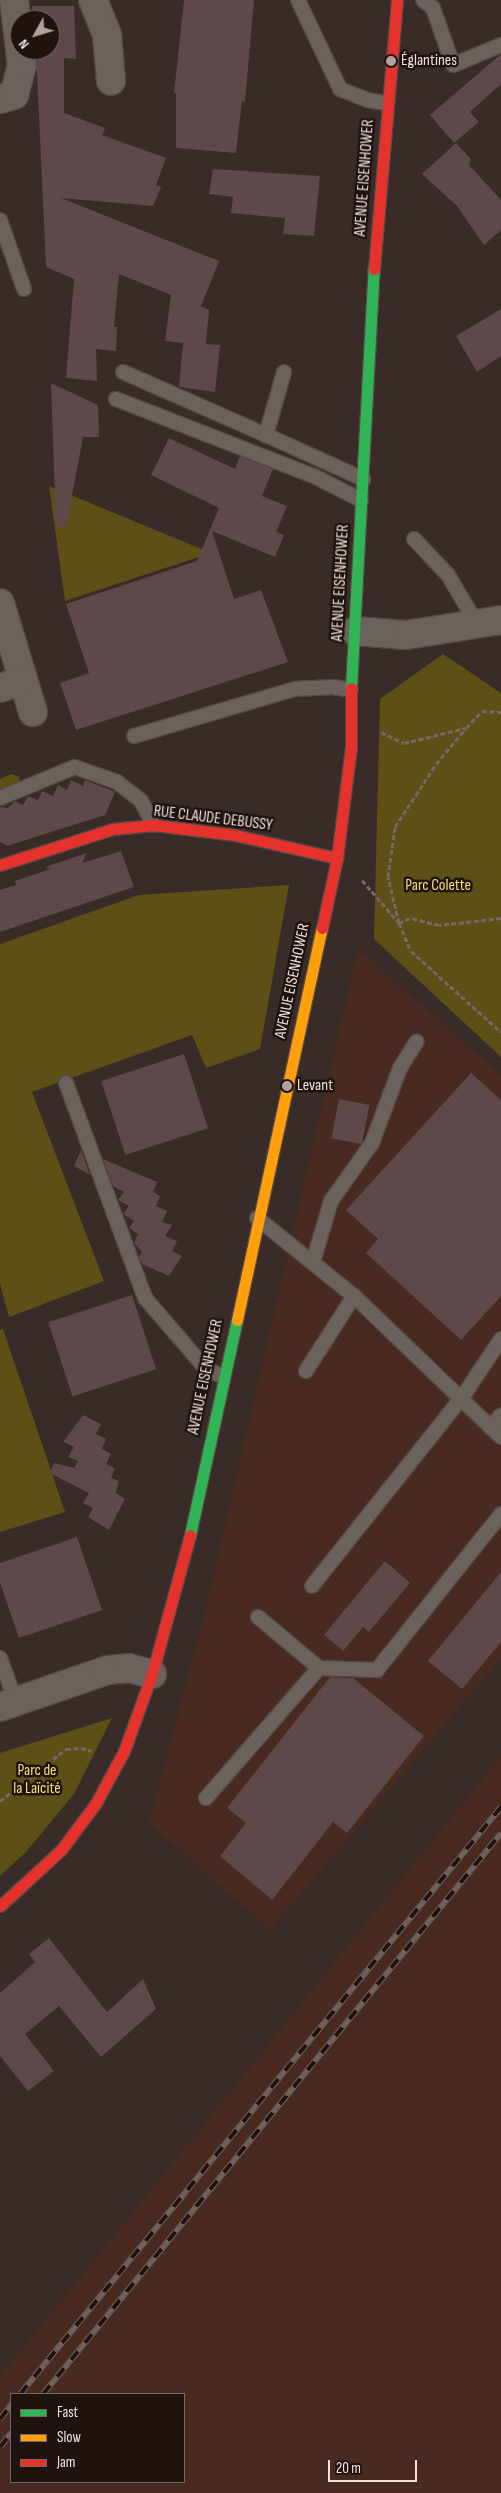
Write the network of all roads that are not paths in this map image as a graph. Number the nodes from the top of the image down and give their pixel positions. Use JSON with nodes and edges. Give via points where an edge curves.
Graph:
{"nodes":[{"id":1,"x":93,"y":0,"type":"edge"},
{"id":2,"x":298,"y":0,"type":"edge"},
{"id":3,"x":397,"y":0,"type":"edge"},
{"id":4,"x":423,"y":0,"type":"edge"},
{"id":5,"x":501,"y":45,"type":"edge"},
{"id":6,"x":21,"y":60,"type":"edge"},
{"id":7,"x":111,"y":81,"type":"dead end"},
{"id":8,"x":0,"y":99,"type":"edge"},
{"id":9,"x":387,"y":103,"type":"junction"},
{"id":10,"x":0,"y":220,"type":"edge"},
{"id":11,"x":24,"y":289,"type":"dead end"},
{"id":12,"x":123,"y":372,"type":"dead end"},
{"id":13,"x":284,"y":372,"type":"dead end"},
{"id":14,"x":116,"y":399,"type":"dead end"},
{"id":15,"x":266,"y":434,"type":"junction"},
{"id":16,"x":363,"y":479,"type":"junction"},
{"id":17,"x":361,"y":500,"type":"junction"},
{"id":18,"x":414,"y":539,"type":"dead end"},
{"id":19,"x":0,"y":603,"type":"edge"},
{"id":20,"x":489,"y":622,"type":"edge"},
{"id":21,"x":355,"y":631,"type":"junction"},
{"id":22,"x":11,"y":685,"type":"edge"},
{"id":23,"x":351,"y":690,"type":"junction"},
{"id":24,"x":33,"y":712,"type":"dead end"},
{"id":25,"x":134,"y":736,"type":"dead end"},
{"id":26,"x":0,"y":798,"type":"edge"},
{"id":27,"x":154,"y":825,"type":"junction"},
{"id":28,"x":337,"y":858,"type":"junction"},
{"id":29,"x":0,"y":865,"type":"edge"},
{"id":30,"x":416,"y":1042,"type":"dead end"},
{"id":31,"x":66,"y":1083,"type":"dead end"},
{"id":32,"x":257,"y":1218,"type":"junction"},
{"id":33,"x":313,"y":1262,"type":"junction"},
{"id":34,"x":354,"y":1296,"type":"junction"},
{"id":35,"x":501,"y":1340,"type":"edge"},
{"id":36,"x":306,"y":1371,"type":"dead end"},
{"id":37,"x":222,"y":1376,"type":"junction"},
{"id":38,"x":461,"y":1399,"type":"junction"},
{"id":39,"x":501,"y":1415,"type":"edge"},
{"id":40,"x":496,"y":1433,"type":"edge"},
{"id":41,"x":501,"y":1514,"type":"edge"},
{"id":42,"x":312,"y":1586,"type":"dead end"},
{"id":43,"x":258,"y":1617,"type":"dead end"},
{"id":44,"x":0,"y":1658,"type":"edge"},
{"id":45,"x":319,"y":1668,"type":"junction"},
{"id":46,"x":152,"y":1674,"type":"junction"},
{"id":47,"x":8,"y":1705,"type":"edge"},
{"id":48,"x":206,"y":1798,"type":"dead end"},
{"id":49,"x":0,"y":1906,"type":"edge"}],
"edges":[{"from":1,"to":7,"type":"street","via":[[107,35]]},
{"from":2,"to":9,"type":"lane","via":[[340,89],[367,100]]},
{"from":3,"to":9,"type":"street","name":"AVENUE EISENHOWER"},
{"from":4,"to":5,"type":"lane","via":[[433,8],[453,65]]},
{"from":6,"to":8,"type":"street","via":[[14,95]]},
{"from":9,"to":16,"type":"street","name":"AVENUE EISENHOWER","via":[[372,298]]},
{"from":10,"to":11,"type":"lane"},
{"from":12,"to":15,"type":"lane"},
{"from":13,"to":15,"type":"lane"},
{"from":14,"to":17,"type":"lane","via":[[314,476]]},
{"from":15,"to":16,"type":"lane"},
{"from":16,"to":17,"type":"street","name":"AVENUE EISENHOWER"},
{"from":17,"to":21,"type":"street","name":"AVENUE EISENHOWER"},
{"from":18,"to":20,"type":"lane"},
{"from":19,"to":22,"type":"street"},
{"from":20,"to":21,"type":"street","via":[[406,635]]},
{"from":21,"to":23,"type":"street","name":"AVENUE EISENHOWER"},
{"from":22,"to":24,"type":"street"},
{"from":23,"to":25,"type":"lane","via":[[333,687],[295,689]]},
{"from":23,"to":28,"type":"street","name":"AVENUE EISENHOWER","via":[[351,747]]},
{"from":26,"to":27,"type":"lane","via":[[75,767],[117,782],[141,801]]},
{"from":27,"to":28,"type":"street","name":"RUE CLAUDE DEBUSSY","via":[[235,835]]},
{"from":27,"to":29,"type":"street","name":"RUE CLAUDE DEBUSSY","via":[[112,829]]},
{"from":28,"to":32,"type":"street","name":"AVENUE EISENHOWER"},
{"from":30,"to":33,"type":"lane","via":[[400,1068],[372,1143],[331,1201]]},
{"from":31,"to":37,"type":"lane","via":[[144,1298],[207,1370]]},
{"from":32,"to":33,"type":"lane"},
{"from":32,"to":37,"type":"street","name":"AVENUE EISENHOWER"},
{"from":33,"to":34,"type":"lane"},
{"from":34,"to":36,"type":"lane"},
{"from":34,"to":38,"type":"lane"},
{"from":35,"to":38,"type":"lane"},
{"from":37,"to":46,"type":"street","name":"AVENUE EISENHOWER","via":[[189,1539]]},
{"from":38,"to":40,"type":"lane"},
{"from":38,"to":42,"type":"lane"},
{"from":39,"to":40,"type":"lane"},
{"from":41,"to":45,"type":"lane","via":[[377,1670]]},
{"from":43,"to":45,"type":"lane"},
{"from":44,"to":47,"type":"lane"},
{"from":45,"to":48,"type":"lane"},
{"from":46,"to":47,"type":"street","via":[[129,1668],[108,1670]]},
{"from":46,"to":49,"type":"street","name":"AVENUE EISENHOWER","via":[[124,1751],[96,1803],[62,1850]]}]}
